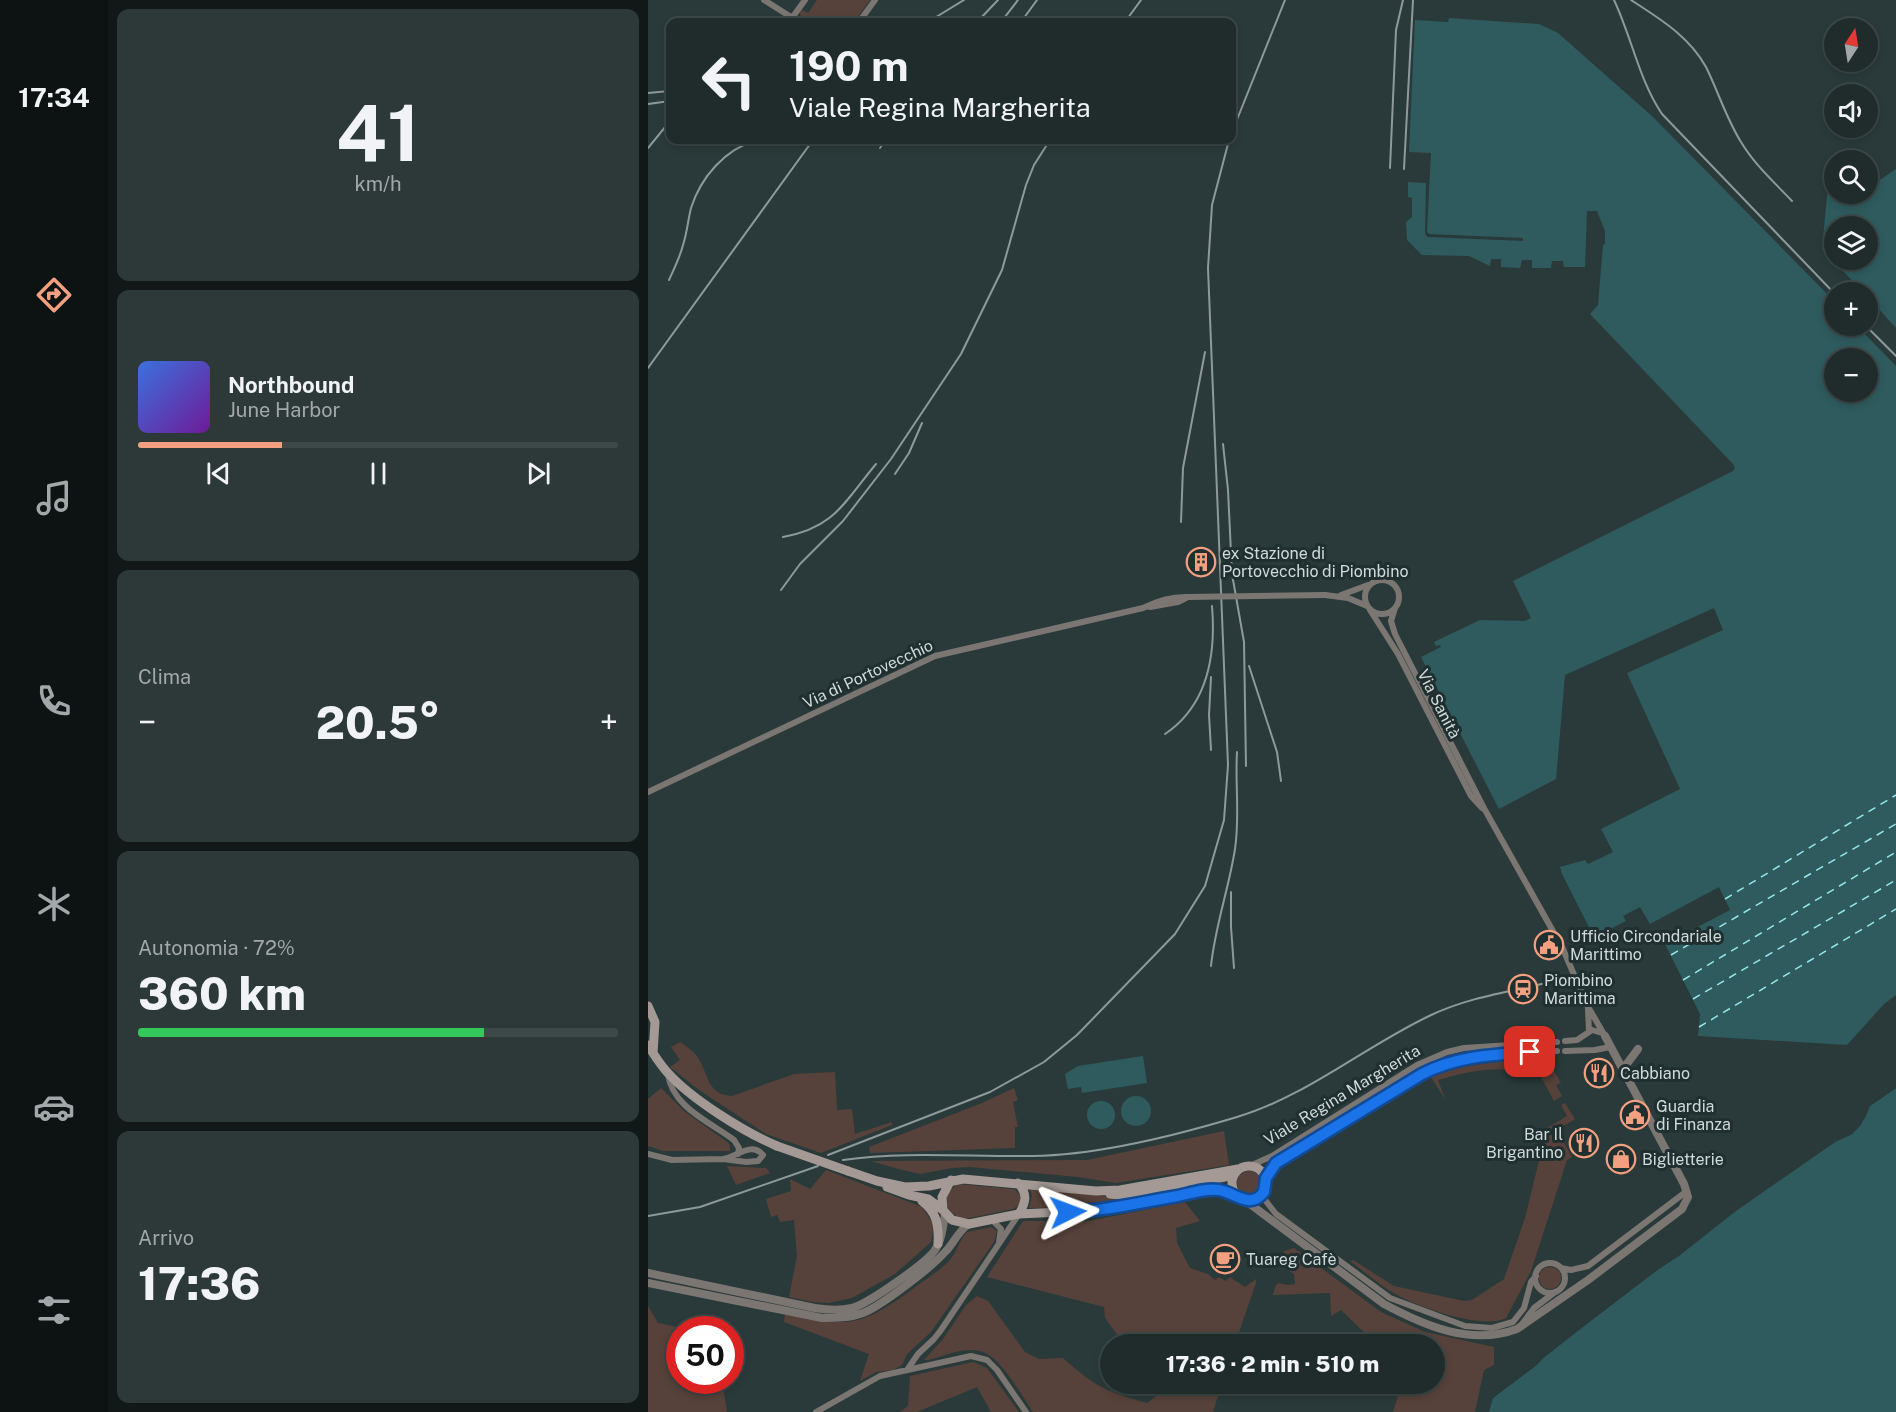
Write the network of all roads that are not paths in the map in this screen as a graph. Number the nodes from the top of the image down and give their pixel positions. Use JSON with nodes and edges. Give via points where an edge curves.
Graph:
{"nodes":[{"id":1,"x":764,"y":0,"type":"edge"},
{"id":2,"x":805,"y":0,"type":"edge"},
{"id":3,"x":875,"y":0,"type":"edge"},
{"id":4,"x":792,"y":18,"type":"joint"},
{"id":5,"x":862,"y":18,"type":"edge"},
{"id":6,"x":1369,"y":585,"type":"junction"},
{"id":7,"x":1337,"y":596,"type":"junction"},
{"id":8,"x":1369,"y":608,"type":"junction"},
{"id":9,"x":1395,"y":608,"type":"junction"},
{"id":10,"x":648,"y":792,"type":"edge"},
{"id":11,"x":1485,"y":810,"type":"junction"},
{"id":12,"x":1587,"y":1005,"type":"junction"},
{"id":13,"x":649,"y":1011,"type":"edge"},
{"id":14,"x":1589,"y":1031,"type":"junction"},
{"id":15,"x":1605,"y":1036,"type":"junction"},
{"id":16,"x":1582,"y":1037,"type":"junction"},
{"id":17,"x":1565,"y":1041,"type":"dead end"},
{"id":18,"x":1557,"y":1042,"type":"dead end"},
{"id":19,"x":1610,"y":1047,"type":"junction"},
{"id":20,"x":1638,"y":1049,"type":"dead end"},
{"id":21,"x":1587,"y":1050,"type":"junction"},
{"id":22,"x":650,"y":1051,"type":"edge"},
{"id":23,"x":1557,"y":1051,"type":"dead end"},
{"id":24,"x":1565,"y":1051,"type":"dead end"},
{"id":25,"x":668,"y":1074,"type":"junction"},
{"id":26,"x":1624,"y":1074,"type":"junction"},
{"id":27,"x":648,"y":1154,"type":"edge"},
{"id":28,"x":738,"y":1155,"type":"junction"},
{"id":29,"x":723,"y":1160,"type":"junction"},
{"id":30,"x":1250,"y":1166,"type":"junction"},
{"id":31,"x":1236,"y":1172,"type":"junction"},
{"id":32,"x":1266,"y":1178,"type":"junction"},
{"id":33,"x":951,"y":1180,"type":"junction"},
{"id":34,"x":877,"y":1181,"type":"junction"},
{"id":35,"x":1018,"y":1183,"type":"junction"},
{"id":36,"x":1687,"y":1191,"type":"junction"},
{"id":37,"x":1235,"y":1194,"type":"junction"},
{"id":38,"x":909,"y":1195,"type":"junction"},
{"id":39,"x":1262,"y":1196,"type":"junction"},
{"id":40,"x":1246,"y":1201,"type":"junction"},
{"id":41,"x":944,"y":1212,"type":"junction"},
{"id":42,"x":1019,"y":1215,"type":"junction"},
{"id":43,"x":992,"y":1220,"type":"junction"},
{"id":44,"x":969,"y":1224,"type":"junction"},
{"id":45,"x":999,"y":1243,"type":"junction"},
{"id":46,"x":938,"y":1244,"type":"junction"},
{"id":47,"x":1561,"y":1268,"type":"junction"},
{"id":48,"x":648,"y":1273,"type":"edge"},
{"id":49,"x":1536,"y":1276,"type":"junction"},
{"id":50,"x":648,"y":1283,"type":"edge"},
{"id":51,"x":729,"y":1290,"type":"junction"},
{"id":52,"x":1554,"y":1294,"type":"junction"},
{"id":53,"x":727,"y":1300,"type":"junction"},
{"id":54,"x":907,"y":1370,"type":"junction"},
{"id":55,"x":816,"y":1412,"type":"edge"},
{"id":56,"x":1026,"y":1412,"type":"edge"}],
"edges":[{"from":1,"to":4,"type":"street"},
{"from":2,"to":4,"type":"street"},
{"from":3,"to":5,"type":"street"},
{"from":6,"to":7,"type":"street","name":"Via di Portovecchio"},
{"from":6,"to":8,"type":"street","via":[[1365,593]]},
{"from":6,"to":9,"type":"street","name":"Via Sanità","via":[[1381,580],[1393,584],[1399,596]]},
{"from":7,"to":8,"type":"street","name":"Via di Portovecchio"},
{"from":7,"to":10,"type":"street","name":"Via di Portovecchio","bridge":true,"via":[[1189,597],[935,656]]},
{"from":8,"to":9,"type":"street","via":[[1383,614]]},
{"from":8,"to":11,"type":"street","name":"Via Sanità","via":[[1471,796]]},
{"from":9,"to":11,"type":"street","name":"Via Sanità","via":[[1391,621],[1395,634]]},
{"from":11,"to":12,"type":"street","name":"Via Sanità","via":[[1563,949]]},
{"from":12,"to":14,"type":"street"},
{"from":12,"to":15,"type":"street"},
{"from":13,"to":22,"type":"main road","via":[[655,1022]]},
{"from":14,"to":15,"type":"street"},
{"from":14,"to":16,"type":"street"},
{"from":15,"to":19,"type":"street"},
{"from":16,"to":17,"type":"street"},
{"from":16,"to":21,"type":"street"},
{"from":18,"to":30,"type":"street","name":"Viale Regina Margherita","via":[[1464,1048],[1430,1059]]},
{"from":19,"to":21,"type":"street"},
{"from":19,"to":26,"type":"street"},
{"from":20,"to":26,"type":"street"},
{"from":21,"to":24,"type":"street"},
{"from":22,"to":25,"type":"main road"},
{"from":23,"to":32,"type":"street","name":"Viale Regina Margherita","via":[[1466,1057],[1436,1066],[1282,1159]]},
{"from":25,"to":28,"type":"street","via":[[669,1085],[679,1100],[734,1140]]},
{"from":25,"to":34,"type":"main road","bridge":true,"via":[[752,1134]]},
{"from":26,"to":36,"type":"street"},
{"from":27,"to":29,"type":"street","via":[[672,1160]]},
{"from":28,"to":29,"type":"street"},
{"from":28,"to":29,"type":"street","via":[[753,1148],[763,1157],[752,1162]]},
{"from":30,"to":31,"type":"main road"},
{"from":30,"to":32,"type":"main road"},
{"from":31,"to":35,"type":"main road","via":[[1120,1190]]},
{"from":31,"to":37,"type":"main road","via":[[1232,1185]]},
{"from":32,"to":39,"type":"main road"},
{"from":33,"to":34,"type":"main road","via":[[913,1187]]},
{"from":33,"to":35,"type":"main road"},
{"from":33,"to":41,"type":"main road","via":[[942,1197]]},
{"from":34,"to":38,"type":"main road"},
{"from":35,"to":42,"type":"main road","via":[[1026,1194]]},
{"from":36,"to":47,"type":"street","via":[[1588,1266]]},
{"from":36,"to":52,"type":"street","via":[[1682,1209]]},
{"from":37,"to":40,"type":"main road"},
{"from":37,"to":42,"type":"main road","via":[[1212,1190],[1104,1210]]},
{"from":38,"to":41,"type":"main road","via":[[928,1199]]},
{"from":38,"to":46,"type":"main road","via":[[933,1212]]},
{"from":39,"to":40,"type":"main road"},
{"from":39,"to":49,"type":"street","via":[[1276,1214],[1390,1298],[1465,1326],[1492,1328],[1513,1322],[1524,1308]]},
{"from":40,"to":52,"type":"street","via":[[1378,1299],[1430,1325],[1468,1336],[1500,1335],[1517,1329]]},
{"from":41,"to":44,"type":"main road","via":[[957,1222]]},
{"from":41,"to":46,"type":"street"},
{"from":42,"to":43,"type":"main road"},
{"from":42,"to":45,"type":"street"},
{"from":43,"to":44,"type":"main road"},
{"from":43,"to":45,"type":"street","via":[[1001,1228]]},
{"from":44,"to":53,"type":"street","via":[[929,1267],[864,1313],[822,1318]]},
{"from":45,"to":54,"type":"street","via":[[934,1339]]},
{"from":46,"to":51,"type":"street","via":[[874,1298],[852,1308],[815,1308]]},
{"from":47,"to":49,"type":"street","via":[[1553,1263],[1544,1265]]},
{"from":47,"to":52,"type":"street","via":[[1565,1280]]},
{"from":48,"to":51,"type":"street"},
{"from":49,"to":52,"type":"street","via":[[1537,1285]]},
{"from":50,"to":53,"type":"street"},
{"from":51,"to":53,"type":"street"},
{"from":54,"to":55,"type":"street","via":[[880,1376]]},
{"from":54,"to":56,"type":"street","via":[[971,1356],[982,1358],[998,1370]]}]}
